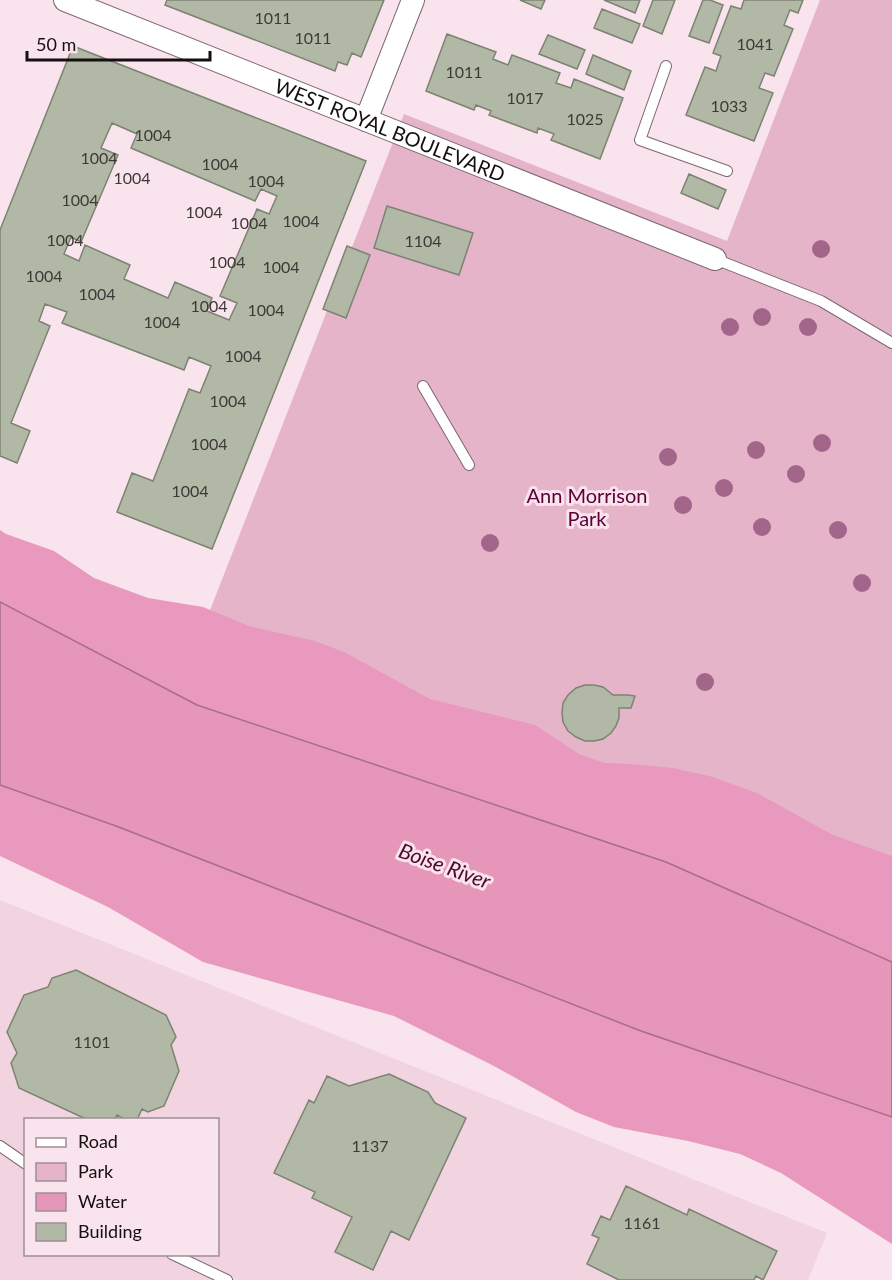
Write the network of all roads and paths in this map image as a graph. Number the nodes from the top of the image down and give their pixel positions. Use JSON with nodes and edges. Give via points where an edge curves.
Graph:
{"nodes":[{"id":1,"x":413,"y":0,"type":"edge"},
{"id":2,"x":70,"y":1,"type":"edge"},
{"id":3,"x":666,"y":66,"type":"dead end"},
{"id":4,"x":366,"y":120,"type":"junction"},
{"id":5,"x":727,"y":171,"type":"dead end"},
{"id":6,"x":715,"y":259,"type":"joint"},
{"id":7,"x":892,"y":343,"type":"edge"},
{"id":8,"x":423,"y":386,"type":"dead end"},
{"id":9,"x":469,"y":465,"type":"dead end"},
{"id":10,"x":0,"y":1146,"type":"edge"},
{"id":11,"x":24,"y":1163,"type":"edge"},
{"id":12,"x":179,"y":1256,"type":"edge"},
{"id":13,"x":227,"y":1280,"type":"edge"}],
"edges":[{"from":1,"to":4,"type":"street"},
{"from":2,"to":4,"type":"street","name":"WEST ROYAL BOULEVARD"},
{"from":3,"to":5,"type":"lane","via":[[640,140]]},
{"from":4,"to":6,"type":"street","name":"WEST ROYAL BOULEVARD"},
{"from":6,"to":7,"type":"lane","via":[[821,301]]},
{"from":8,"to":9,"type":"lane"},
{"from":10,"to":11,"type":"lane"},
{"from":12,"to":13,"type":"lane"}]}
